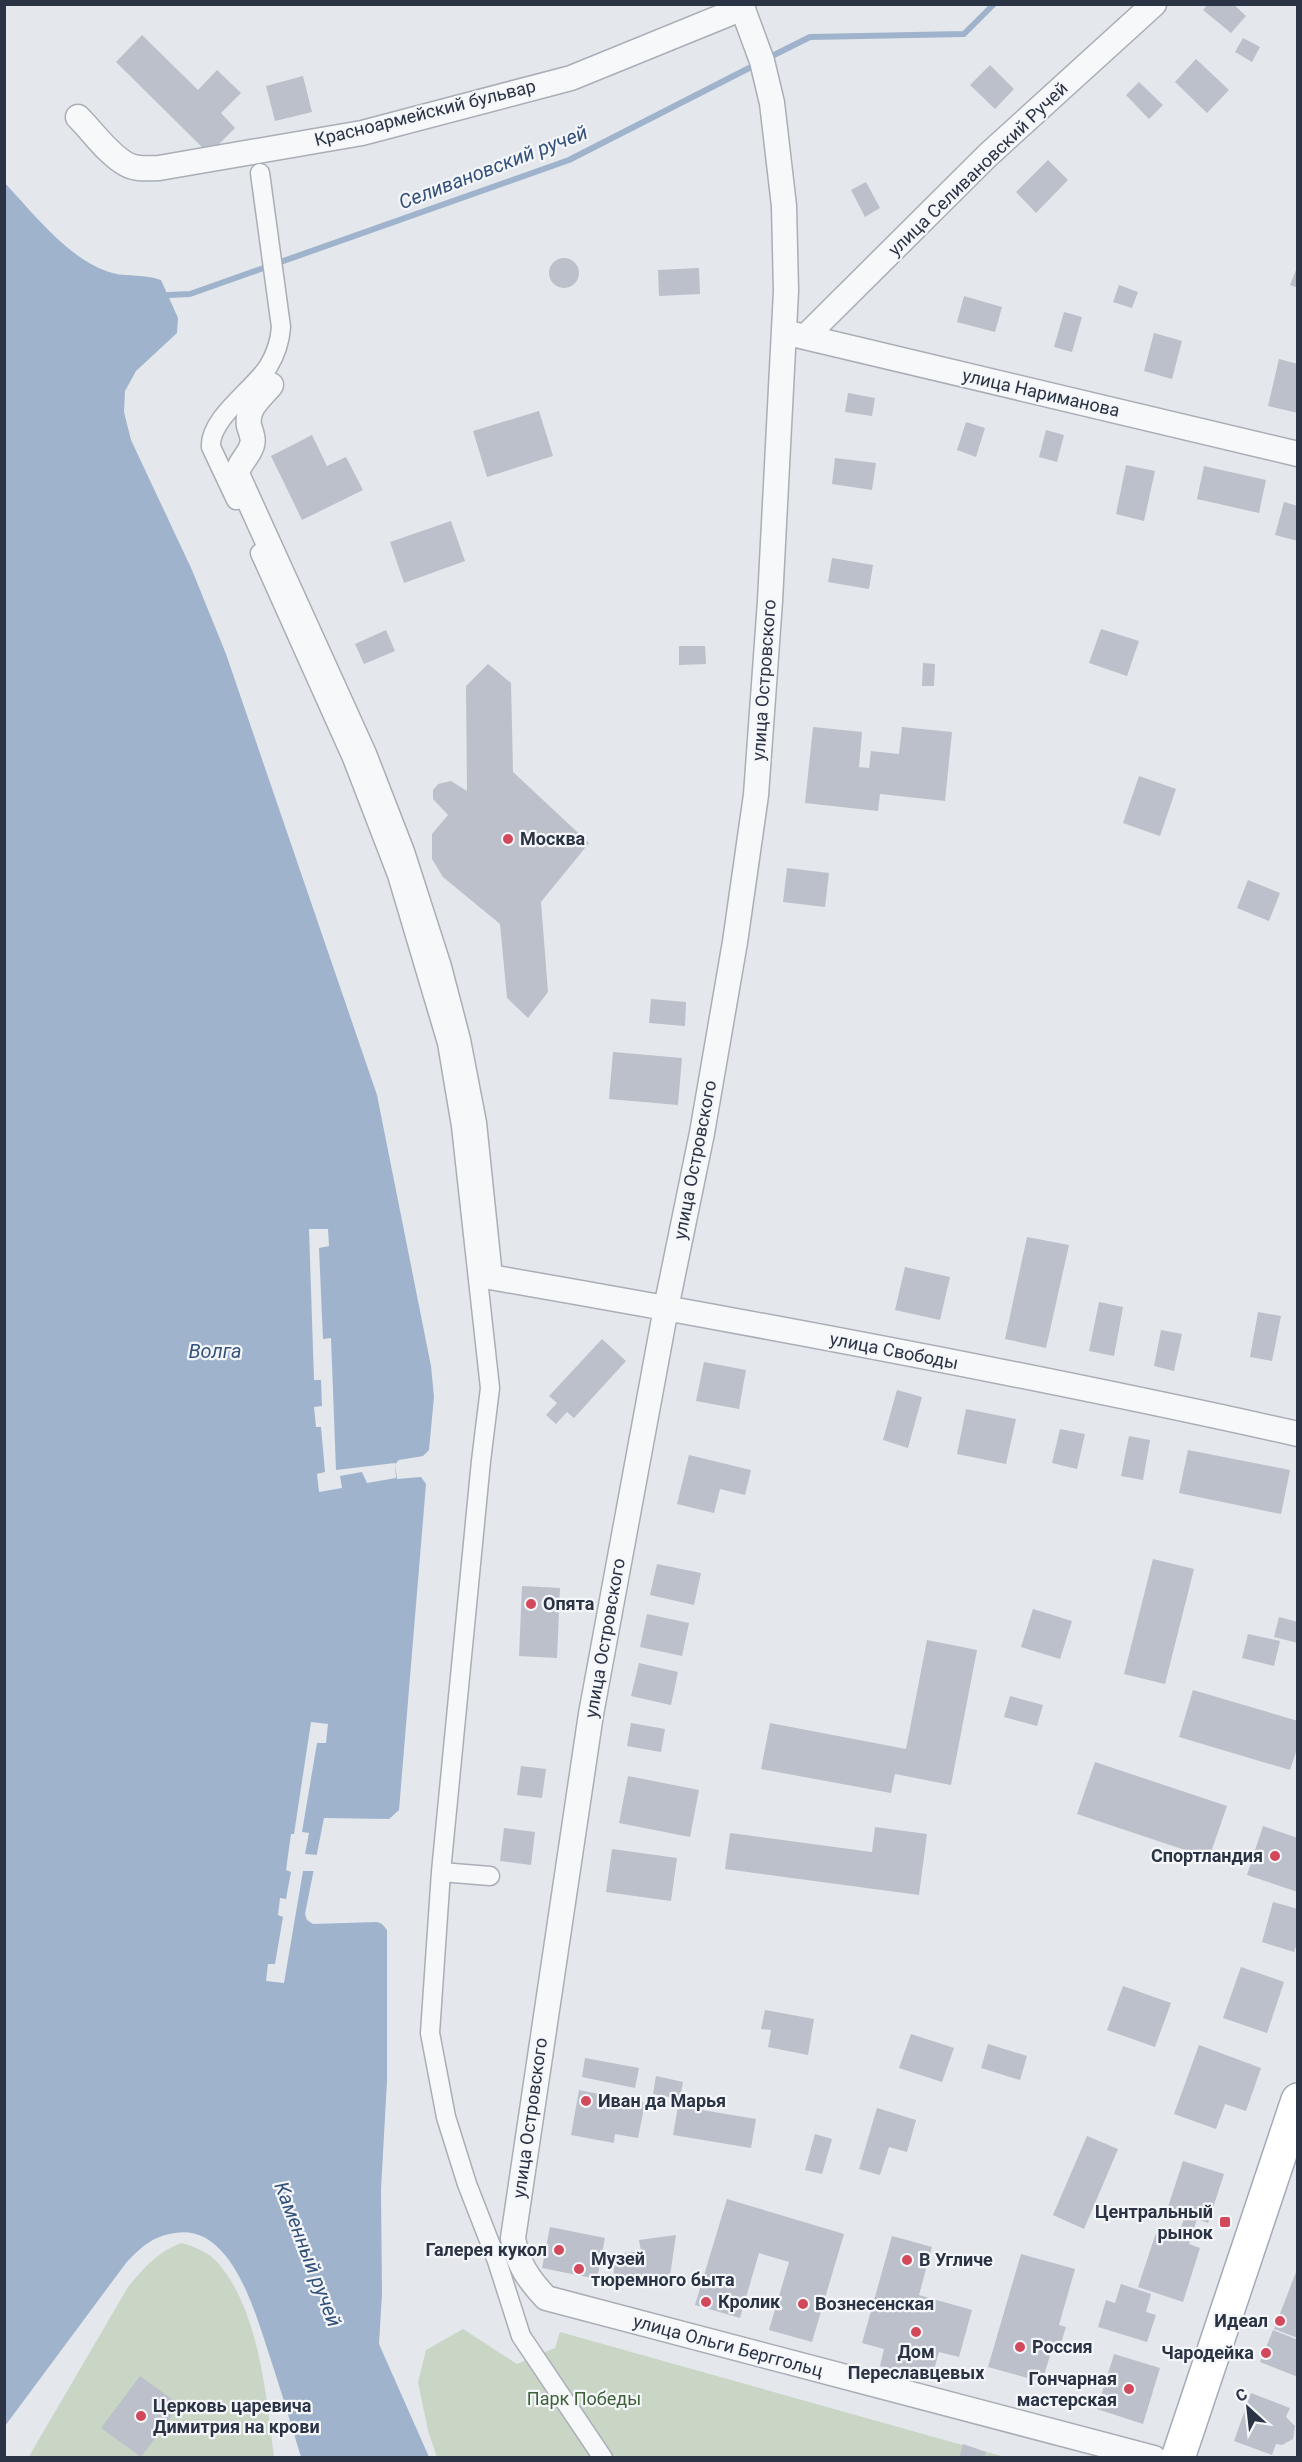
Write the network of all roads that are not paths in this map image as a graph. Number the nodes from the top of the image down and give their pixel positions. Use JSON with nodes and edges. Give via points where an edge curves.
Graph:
{"nodes":[{"id":1,"x":1154,"y":4,"type":"edge"},
{"id":2,"x":742,"y":6,"type":"edge"},
{"id":3,"x":78,"y":117,"type":"dead end"},
{"id":4,"x":260,"y":173,"type":"dead end"},
{"id":5,"x":795,"y":335,"type":"junction"},
{"id":6,"x":270,"y":385,"type":"dead end"},
{"id":7,"x":1298,"y":454,"type":"edge"},
{"id":8,"x":666,"y":1308,"type":"junction"},
{"id":9,"x":1298,"y":1434,"type":"edge"},
{"id":10,"x":441,"y":1872,"type":"junction"},
{"id":11,"x":490,"y":1876,"type":"dead end"},
{"id":12,"x":1295,"y":2114,"type":"edge"},
{"id":13,"x":546,"y":2298,"type":"joint"},
{"id":14,"x":603,"y":2457,"type":"edge"},
{"id":15,"x":1154,"y":2457,"type":"edge"},
{"id":16,"x":1178,"y":2457,"type":"edge"}],
"edges":[{"from":1,"to":5,"type":"street","name":"улица Селивановский Ручей"},
{"from":2,"to":3,"type":"street","name":"Красноармейский бульвар","via":[[571,78],[362,132],[159,168],[127,165]]},
{"from":2,"to":5,"type":"street","name":"улица Островского","via":[[772,103],[784,206],[786,291]]},
{"from":4,"to":10,"type":"street","via":[[282,327],[279,345],[267,368],[213,432],[211,447],[352,758],[400,885],[447,1043],[461,1126],[485,1336],[490,1388]]},
{"from":5,"to":7,"type":"street","name":"улица Нариманова"},
{"from":5,"to":8,"type":"street","name":"улица Островского","via":[[756,795],[702,1133]]},
{"from":6,"to":8,"type":"street","name":"улица Свободы","via":[[251,408],[248,417],[254,442],[237,474],[364,754],[402,852],[436,957],[474,1123],[489,1276]]},
{"from":8,"to":9,"type":"street","name":"улица Свободы"},
{"from":8,"to":13,"type":"street","name":"улица Островского","via":[[591,1714],[513,2238],[516,2255],[528,2278]]},
{"from":10,"to":11,"type":"street"},
{"from":10,"to":14,"type":"street","via":[[430,2033],[446,2117],[521,2336]]},
{"from":12,"to":16,"type":"main road"},
{"from":13,"to":15,"type":"street","name":"улица Ольги Берггольц"}]}
